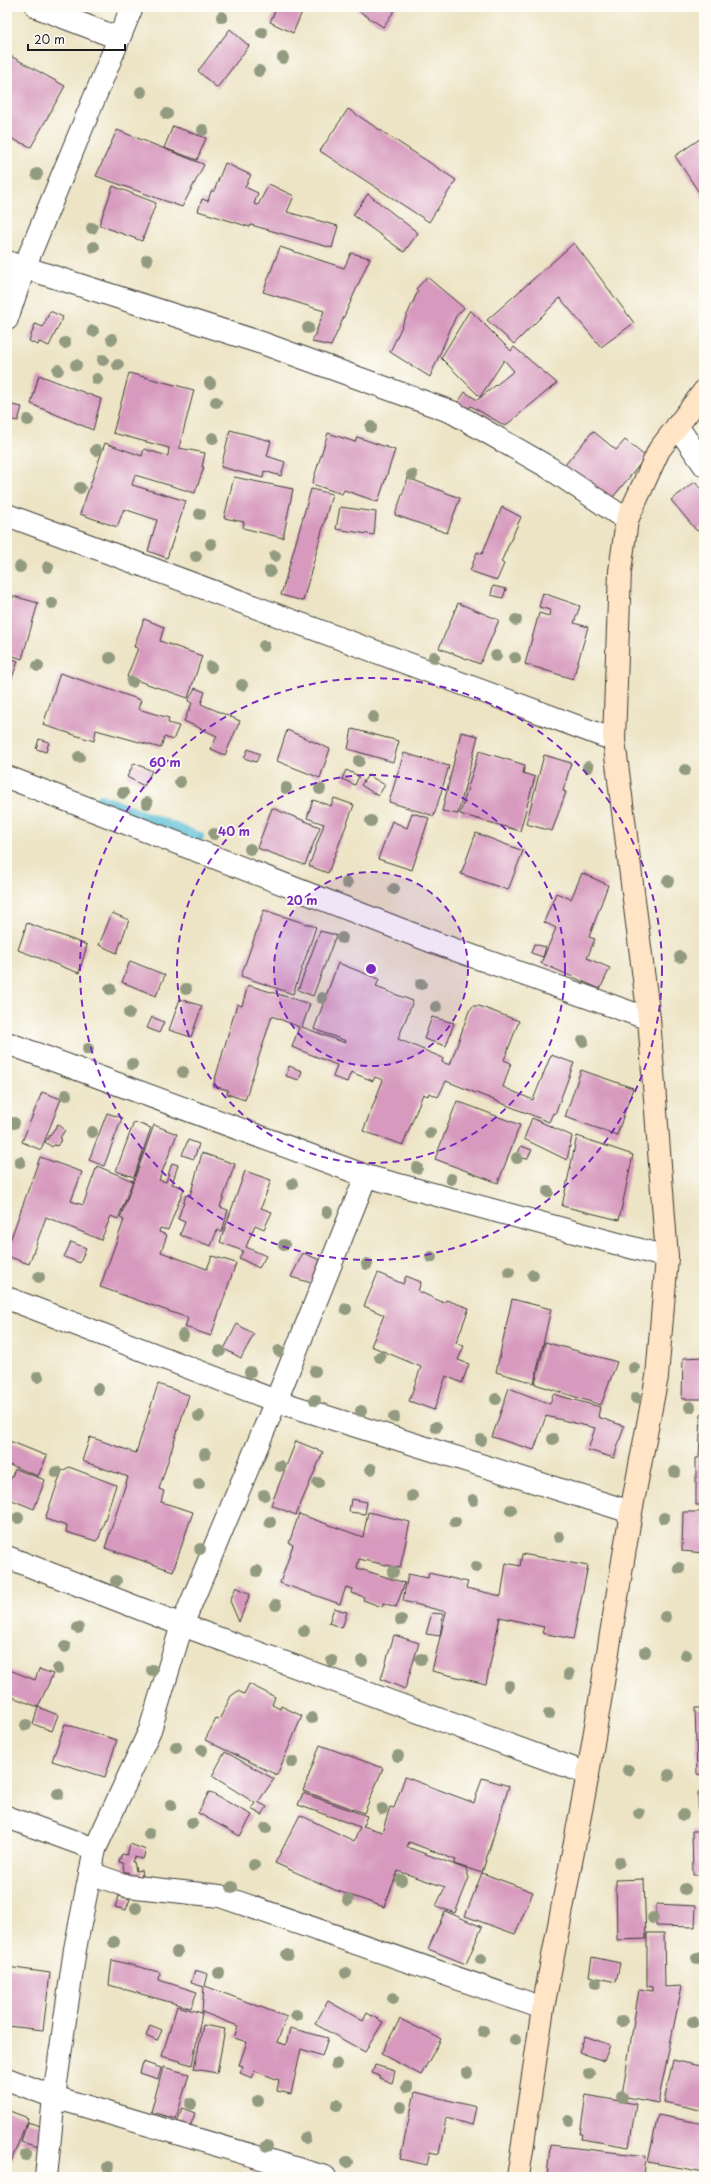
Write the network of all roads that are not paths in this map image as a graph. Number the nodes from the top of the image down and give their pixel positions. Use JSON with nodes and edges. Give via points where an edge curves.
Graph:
{"nodes":[{"id":1,"x":36,"y":7,"type":"edge"},
{"id":2,"x":132,"y":7,"type":"edge"},
{"id":3,"x":118,"y":38,"type":"junction"},
{"id":4,"x":16,"y":265,"type":"edge"},
{"id":5,"x":7,"y":319,"type":"edge"},
{"id":6,"x":704,"y":391,"type":"edge"},
{"id":7,"x":677,"y":426,"type":"junction"},
{"id":8,"x":704,"y":465,"type":"edge"},
{"id":9,"x":7,"y":515,"type":"edge"},
{"id":10,"x":627,"y":520,"type":"junction"},
{"id":11,"x":614,"y":740,"type":"junction"},
{"id":12,"x":7,"y":777,"type":"edge"},
{"id":13,"x":649,"y":1019,"type":"junction"},
{"id":14,"x":7,"y":1043,"type":"edge"},
{"id":15,"x":366,"y":1176,"type":"junction"},
{"id":16,"x":668,"y":1258,"type":"junction"},
{"id":17,"x":7,"y":1298,"type":"edge"},
{"id":18,"x":276,"y":1401,"type":"junction"},
{"id":19,"x":631,"y":1512,"type":"junction"},
{"id":20,"x":7,"y":1557,"type":"edge"},
{"id":21,"x":182,"y":1625,"type":"junction"},
{"id":22,"x":588,"y":1774,"type":"junction"},
{"id":23,"x":7,"y":1818,"type":"edge"},
{"id":24,"x":95,"y":1849,"type":"junction"},
{"id":25,"x":90,"y":1874,"type":"junction"},
{"id":26,"x":543,"y":2008,"type":"junction"},
{"id":27,"x":7,"y":2079,"type":"edge"},
{"id":28,"x":54,"y":2097,"type":"junction"},
{"id":29,"x":46,"y":2177,"type":"edge"},
{"id":30,"x":325,"y":2177,"type":"edge"},
{"id":31,"x":518,"y":2177,"type":"edge"}],
"edges":[{"from":1,"to":3,"type":"street"},
{"from":2,"to":3,"type":"street"},
{"from":3,"to":4,"type":"street"},
{"from":4,"to":5,"type":"street"},
{"from":4,"to":10,"type":"street","via":[[262,343],[452,412],[548,467]]},
{"from":6,"to":7,"type":"main road"},
{"from":7,"to":8,"type":"street"},
{"from":7,"to":10,"type":"main road","via":[[659,450]]},
{"from":9,"to":11,"type":"street"},
{"from":10,"to":11,"type":"main road","via":[[620,571]]},
{"from":11,"to":13,"type":"main road"},
{"from":12,"to":13,"type":"street","via":[[434,942]]},
{"from":13,"to":16,"type":"main road"},
{"from":14,"to":15,"type":"street"},
{"from":15,"to":16,"type":"street"},
{"from":15,"to":18,"type":"street"},
{"from":16,"to":19,"type":"main road","via":[[657,1377]]},
{"from":17,"to":18,"type":"street"},
{"from":18,"to":19,"type":"street"},
{"from":18,"to":21,"type":"street"},
{"from":19,"to":22,"type":"main road"},
{"from":20,"to":21,"type":"street"},
{"from":21,"to":22,"type":"street"},
{"from":21,"to":24,"type":"street","via":[[150,1730]]},
{"from":22,"to":26,"type":"main road"},
{"from":23,"to":24,"type":"street"},
{"from":24,"to":25,"type":"street"},
{"from":25,"to":26,"type":"street","via":[[127,1886],[220,1896]]},
{"from":25,"to":28,"type":"street","via":[[75,1948]]},
{"from":26,"to":31,"type":"main road"},
{"from":27,"to":28,"type":"street"},
{"from":28,"to":29,"type":"street"},
{"from":28,"to":30,"type":"street"}]}
